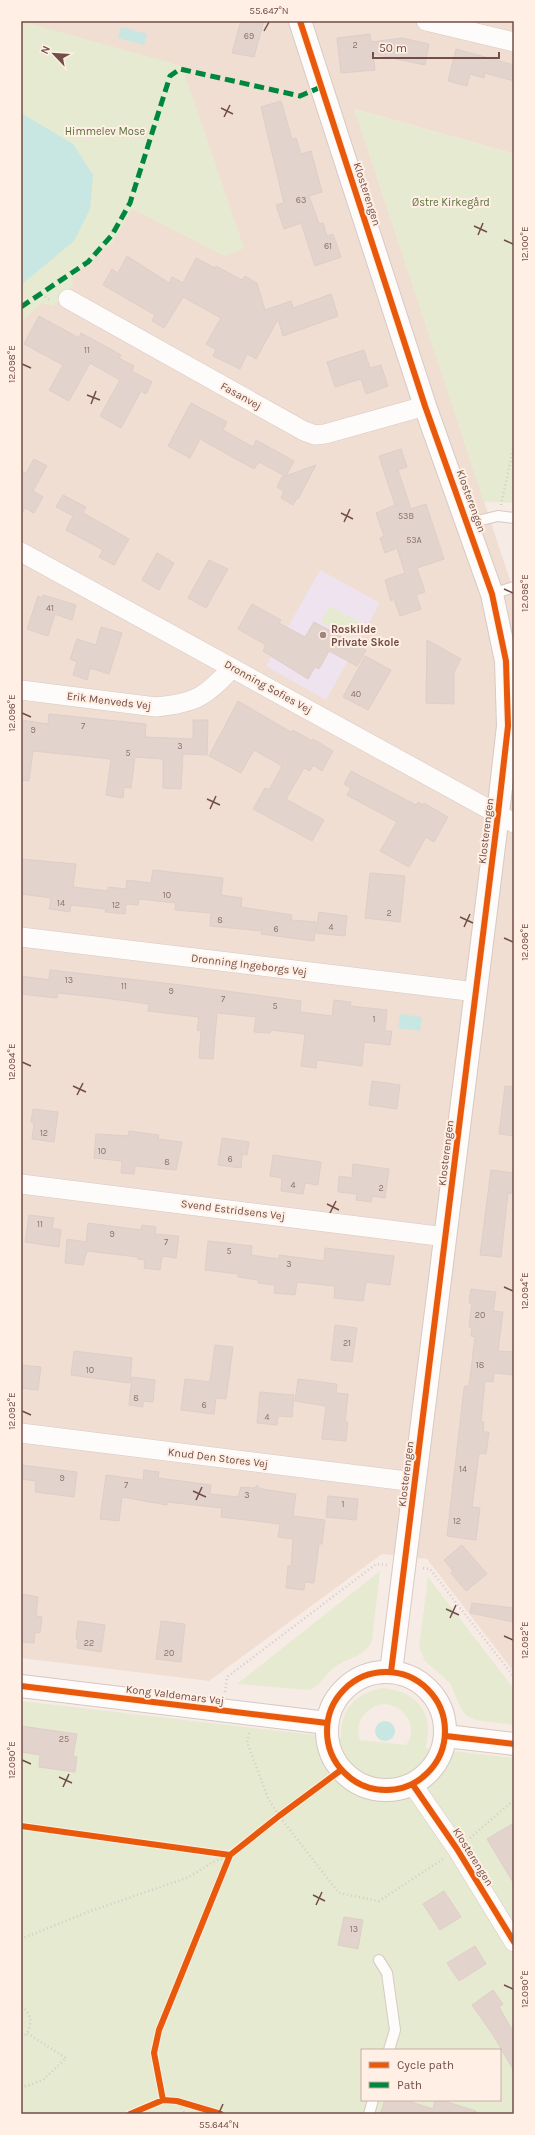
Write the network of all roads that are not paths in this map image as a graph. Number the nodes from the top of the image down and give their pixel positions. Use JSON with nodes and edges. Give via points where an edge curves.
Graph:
{"nodes":[{"id":1,"x":300,"y":21,"type":"edge"},
{"id":2,"x":426,"y":21,"type":"edge"},
{"id":3,"x":481,"y":27,"type":"edge"},
{"id":4,"x":514,"y":42,"type":"edge"},
{"id":5,"x":62,"y":302,"type":"road end"},
{"id":6,"x":425,"y":406,"type":"junction"},
{"id":7,"x":514,"y":518,"type":"edge"},
{"id":8,"x":468,"y":523,"type":"junction"},
{"id":9,"x":21,"y":552,"type":"edge"},
{"id":10,"x":514,"y":587,"type":"edge"},
{"id":11,"x":492,"y":594,"type":"junction"},
{"id":12,"x":232,"y":668,"type":"junction"},
{"id":13,"x":21,"y":690,"type":"edge"},
{"id":14,"x":506,"y":819,"type":"edge"},
{"id":15,"x":21,"y":937,"type":"edge"},
{"id":16,"x":476,"y":992,"type":"junction"},
{"id":17,"x":21,"y":1184,"type":"edge"},
{"id":18,"x":446,"y":1237,"type":"junction"},
{"id":19,"x":21,"y":1433,"type":"edge"},
{"id":20,"x":415,"y":1482,"type":"junction"},
{"id":21,"x":391,"y":1672,"type":"junction"},
{"id":22,"x":21,"y":1686,"type":"edge"},
{"id":23,"x":327,"y":1723,"type":"junction"},
{"id":24,"x":446,"y":1736,"type":"junction"},
{"id":25,"x":514,"y":1744,"type":"edge"},
{"id":26,"x":413,"y":1785,"type":"junction"},
{"id":27,"x":514,"y":1942,"type":"edge"},
{"id":28,"x":378,"y":1960,"type":"dead end"},
{"id":29,"x":389,"y":2049,"type":"edge"},
{"id":30,"x":373,"y":2101,"type":"edge"},
{"id":31,"x":369,"y":2114,"type":"edge"}],
"edges":[{"from":1,"to":6,"type":"street","name":"Klosterengen"},
{"from":2,"to":3,"type":"street"},
{"from":3,"to":4,"type":"street"},
{"from":5,"to":6,"type":"street","name":"Fasanvej","via":[[304,432],[325,434]]},
{"from":6,"to":8,"type":"street","name":"Klosterengen"},
{"from":7,"to":8,"type":"lane","via":[[498,516]]},
{"from":8,"to":11,"type":"street","name":"Klosterengen"},
{"from":9,"to":12,"type":"street","name":"Dronning Sofies Vej"},
{"from":10,"to":11,"type":"lane"},
{"from":11,"to":14,"type":"street","name":"Klosterengen","via":[[506,667]]},
{"from":12,"to":13,"type":"street","name":"Erik Menveds Vej","via":[[214,688],[191,702],[174,706],[156,707]]},
{"from":12,"to":14,"type":"street","name":"Dronning Sofies Vej"},
{"from":14,"to":16,"type":"street","name":"Klosterengen"},
{"from":15,"to":16,"type":"street","name":"Dronning Ingeborgs Vej"},
{"from":16,"to":18,"type":"street","name":"Klosterengen"},
{"from":17,"to":18,"type":"street","name":"Svend Estridsens Vej"},
{"from":18,"to":20,"type":"street","name":"Klosterengen"},
{"from":19,"to":20,"type":"street","name":"Knud Den Stores Vej"},
{"from":20,"to":21,"type":"street","name":"Klosterengen"},
{"from":21,"to":23,"type":"street","via":[[373,1673],[356,1679],[342,1691],[332,1706]]},
{"from":21,"to":24,"type":"street","via":[[409,1676],[425,1686],[437,1700],[444,1717]]},
{"from":22,"to":23,"type":"street","name":"Kong Valdemars Vej"},
{"from":23,"to":26,"type":"street","via":[[327,1740],[332,1756],[341,1770],[356,1783],[374,1790],[394,1790]]},
{"from":24,"to":25,"type":"street"},
{"from":24,"to":26,"type":"street","via":[[436,1764],[426,1776]]},
{"from":26,"to":27,"type":"street","name":"Klosterengen","via":[[457,1849]]},
{"from":28,"to":29,"type":"lane","via":[[388,1973],[395,2030]]},
{"from":30,"to":31,"type":"lane"}]}
